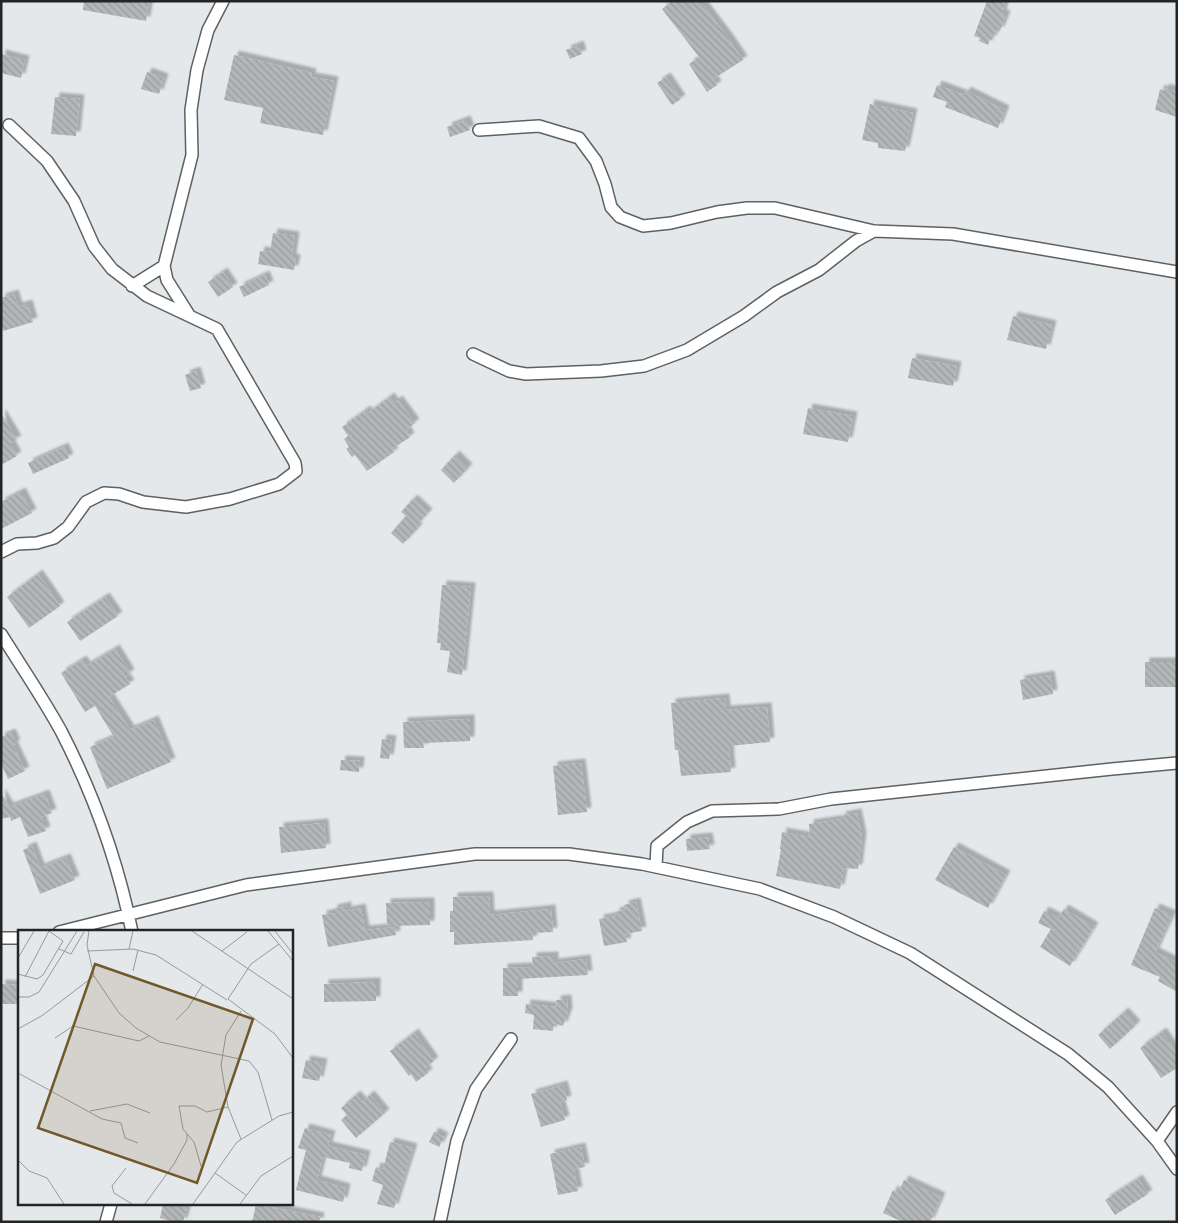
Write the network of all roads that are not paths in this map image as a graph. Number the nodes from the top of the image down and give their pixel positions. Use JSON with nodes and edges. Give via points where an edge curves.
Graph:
{"nodes":[{"id":1,"x":222,"y":1,"type":"edge"},
{"id":2,"x":9,"y":125,"type":"dead end"},
{"id":3,"x":480,"y":130,"type":"dead end"},
{"id":4,"x":874,"y":231,"type":"junction"},
{"id":5,"x":164,"y":266,"type":"junction"},
{"id":6,"x":1177,"y":272,"type":"edge"},
{"id":7,"x":132,"y":286,"type":"junction"},
{"id":8,"x":189,"y":315,"type":"junction"},
{"id":9,"x":473,"y":354,"type":"dead end"},
{"id":10,"x":1,"y":552,"type":"edge"},
{"id":11,"x":1,"y":634,"type":"edge"},
{"id":12,"x":1177,"y":763,"type":"edge"},
{"id":13,"x":656,"y":867,"type":"junction"},
{"id":14,"x":129,"y":915,"type":"junction"},
{"id":15,"x":67,"y":930,"type":"edge"},
{"id":16,"x":132,"y":930,"type":"edge"},
{"id":17,"x":1,"y":938,"type":"edge"},
{"id":18,"x":18,"y":938,"type":"edge"},
{"id":19,"x":511,"y":1038,"type":"dead end"},
{"id":20,"x":1177,"y":1112,"type":"edge"},
{"id":21,"x":1157,"y":1141,"type":"junction"},
{"id":22,"x":1177,"y":1170,"type":"edge"},
{"id":23,"x":110,"y":1206,"type":"edge"},
{"id":24,"x":106,"y":1222,"type":"edge"},
{"id":25,"x":440,"y":1222,"type":"edge"}],
"edges":[{"from":1,"to":5,"type":"street","via":[[208,30],[197,70],[191,110],[192,155]]},
{"from":2,"to":7,"type":"street","via":[[47,161],[74,201],[94,246],[112,269]]},
{"from":3,"to":4,"type":"street","via":[[539,126],[579,138],[596,162],[611,207],[620,217],[643,226],[747,208],[775,208]]},
{"from":4,"to":6,"type":"street","via":[[953,234]]},
{"from":4,"to":9,"type":"street","via":[[819,270],[777,292],[687,350],[644,366],[526,374]]},
{"from":5,"to":7,"type":"street"},
{"from":5,"to":8,"type":"street","via":[[167,280]]},
{"from":7,"to":8,"type":"street"},
{"from":8,"to":10,"type":"street","via":[[218,329],[295,463],[296,471],[279,484],[230,499],[186,507],[104,493],[86,502],[68,527],[54,538],[16,544]]},
{"from":11,"to":14,"type":"street","via":[[60,730],[85,781],[110,843]]},
{"from":12,"to":13,"type":"street","via":[[831,799],[779,809],[712,811],[687,822],[657,846]]},
{"from":13,"to":14,"type":"street","via":[[570,854],[475,854],[246,885]]},
{"from":13,"to":21,"type":"street","via":[[760,889],[834,916],[910,953],[1068,1054],[1108,1087]]},
{"from":14,"to":15,"type":"street"},
{"from":14,"to":16,"type":"street"},
{"from":17,"to":18,"type":"street"},
{"from":19,"to":25,"type":"street","via":[[476,1089],[457,1141]]},
{"from":20,"to":21,"type":"street"},
{"from":21,"to":22,"type":"street"},
{"from":23,"to":24,"type":"street"}]}
